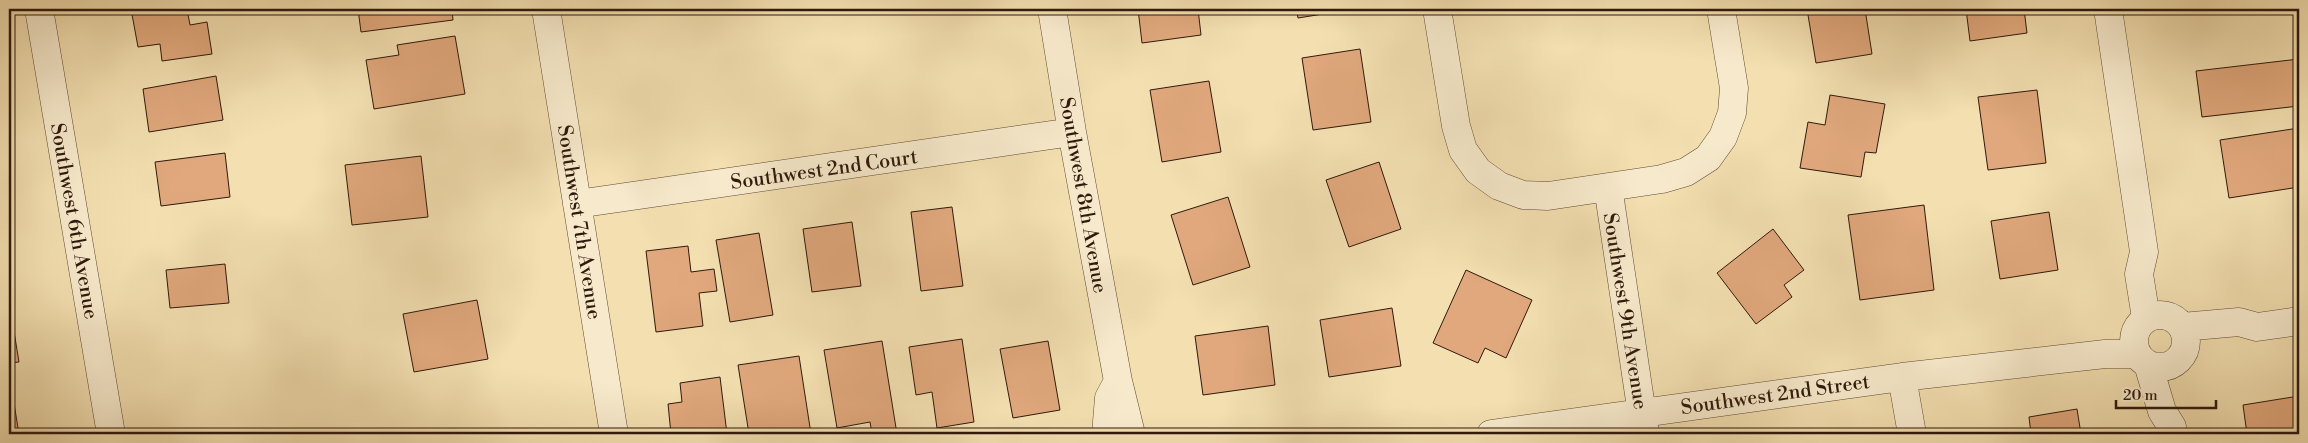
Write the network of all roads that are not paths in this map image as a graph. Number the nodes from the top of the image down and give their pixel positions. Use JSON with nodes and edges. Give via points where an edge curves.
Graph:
{"nodes":[{"id":1,"x":39,"y":9,"type":"edge"},
{"id":2,"x":546,"y":9,"type":"edge"},
{"id":3,"x":1052,"y":9,"type":"edge"},
{"id":4,"x":1437,"y":9,"type":"edge"},
{"id":5,"x":1721,"y":9,"type":"edge"},
{"id":6,"x":2108,"y":9,"type":"edge"},
{"id":7,"x":1072,"y":132,"type":"junction"},
{"id":8,"x":1608,"y":187,"type":"junction"},
{"id":9,"x":577,"y":204,"type":"junction"},
{"id":10,"x":2299,"y":321,"type":"edge"},
{"id":11,"x":2159,"y":340,"type":"junction"},
{"id":12,"x":1902,"y":377,"type":"junction"},
{"id":13,"x":1118,"y":381,"type":"junction"},
{"id":14,"x":1644,"y":423,"type":"edge"},
{"id":15,"x":2172,"y":431,"type":"edge"},
{"id":16,"x":111,"y":434,"type":"edge"},
{"id":17,"x":614,"y":434,"type":"edge"},
{"id":18,"x":1106,"y":434,"type":"edge"},
{"id":19,"x":1131,"y":434,"type":"edge"},
{"id":20,"x":1491,"y":434,"type":"edge"},
{"id":21,"x":1912,"y":434,"type":"edge"}],
"edges":[{"from":1,"to":16,"type":"street","name":"Southwest 6th Avenue"},
{"from":2,"to":9,"type":"street","name":"Southwest 7th Avenue"},
{"from":3,"to":7,"type":"street","name":"Southwest 8th Avenue"},
{"from":4,"to":8,"type":"street","via":[[1456,126],[1464,150],[1478,171],[1499,186],[1523,195],[1548,196]]},
{"from":5,"to":8,"type":"street","via":[[1734,88],[1732,113],[1723,138],[1708,158],[1686,172]]},
{"from":6,"to":11,"type":"street","via":[[2144,252],[2152,265]]},
{"from":7,"to":9,"type":"street","name":"Southwest 2nd Court"},
{"from":7,"to":13,"type":"street","name":"Southwest 8th Avenue"},
{"from":8,"to":14,"type":"street","name":"Southwest 9th Avenue"},
{"from":9,"to":17,"type":"street","name":"Southwest 7th Avenue"},
{"from":10,"to":11,"type":"street","name":"Southwest 2nd Street","via":[[2257,327],[2239,322]]},
{"from":11,"to":12,"type":"street","name":"Southwest 2nd Street","via":[[2088,342],[2059,359]]},
{"from":11,"to":15,"type":"street","via":[[2162,411]]},
{"from":12,"to":14,"type":"street","name":"Southwest 2nd Street"},
{"from":12,"to":21,"type":"street"},
{"from":13,"to":18,"type":"street","via":[[1109,398]]},
{"from":13,"to":19,"type":"street","name":"Southwest 8th Avenue"},
{"from":14,"to":20,"type":"street","name":"Southwest 2nd Street"}]}
